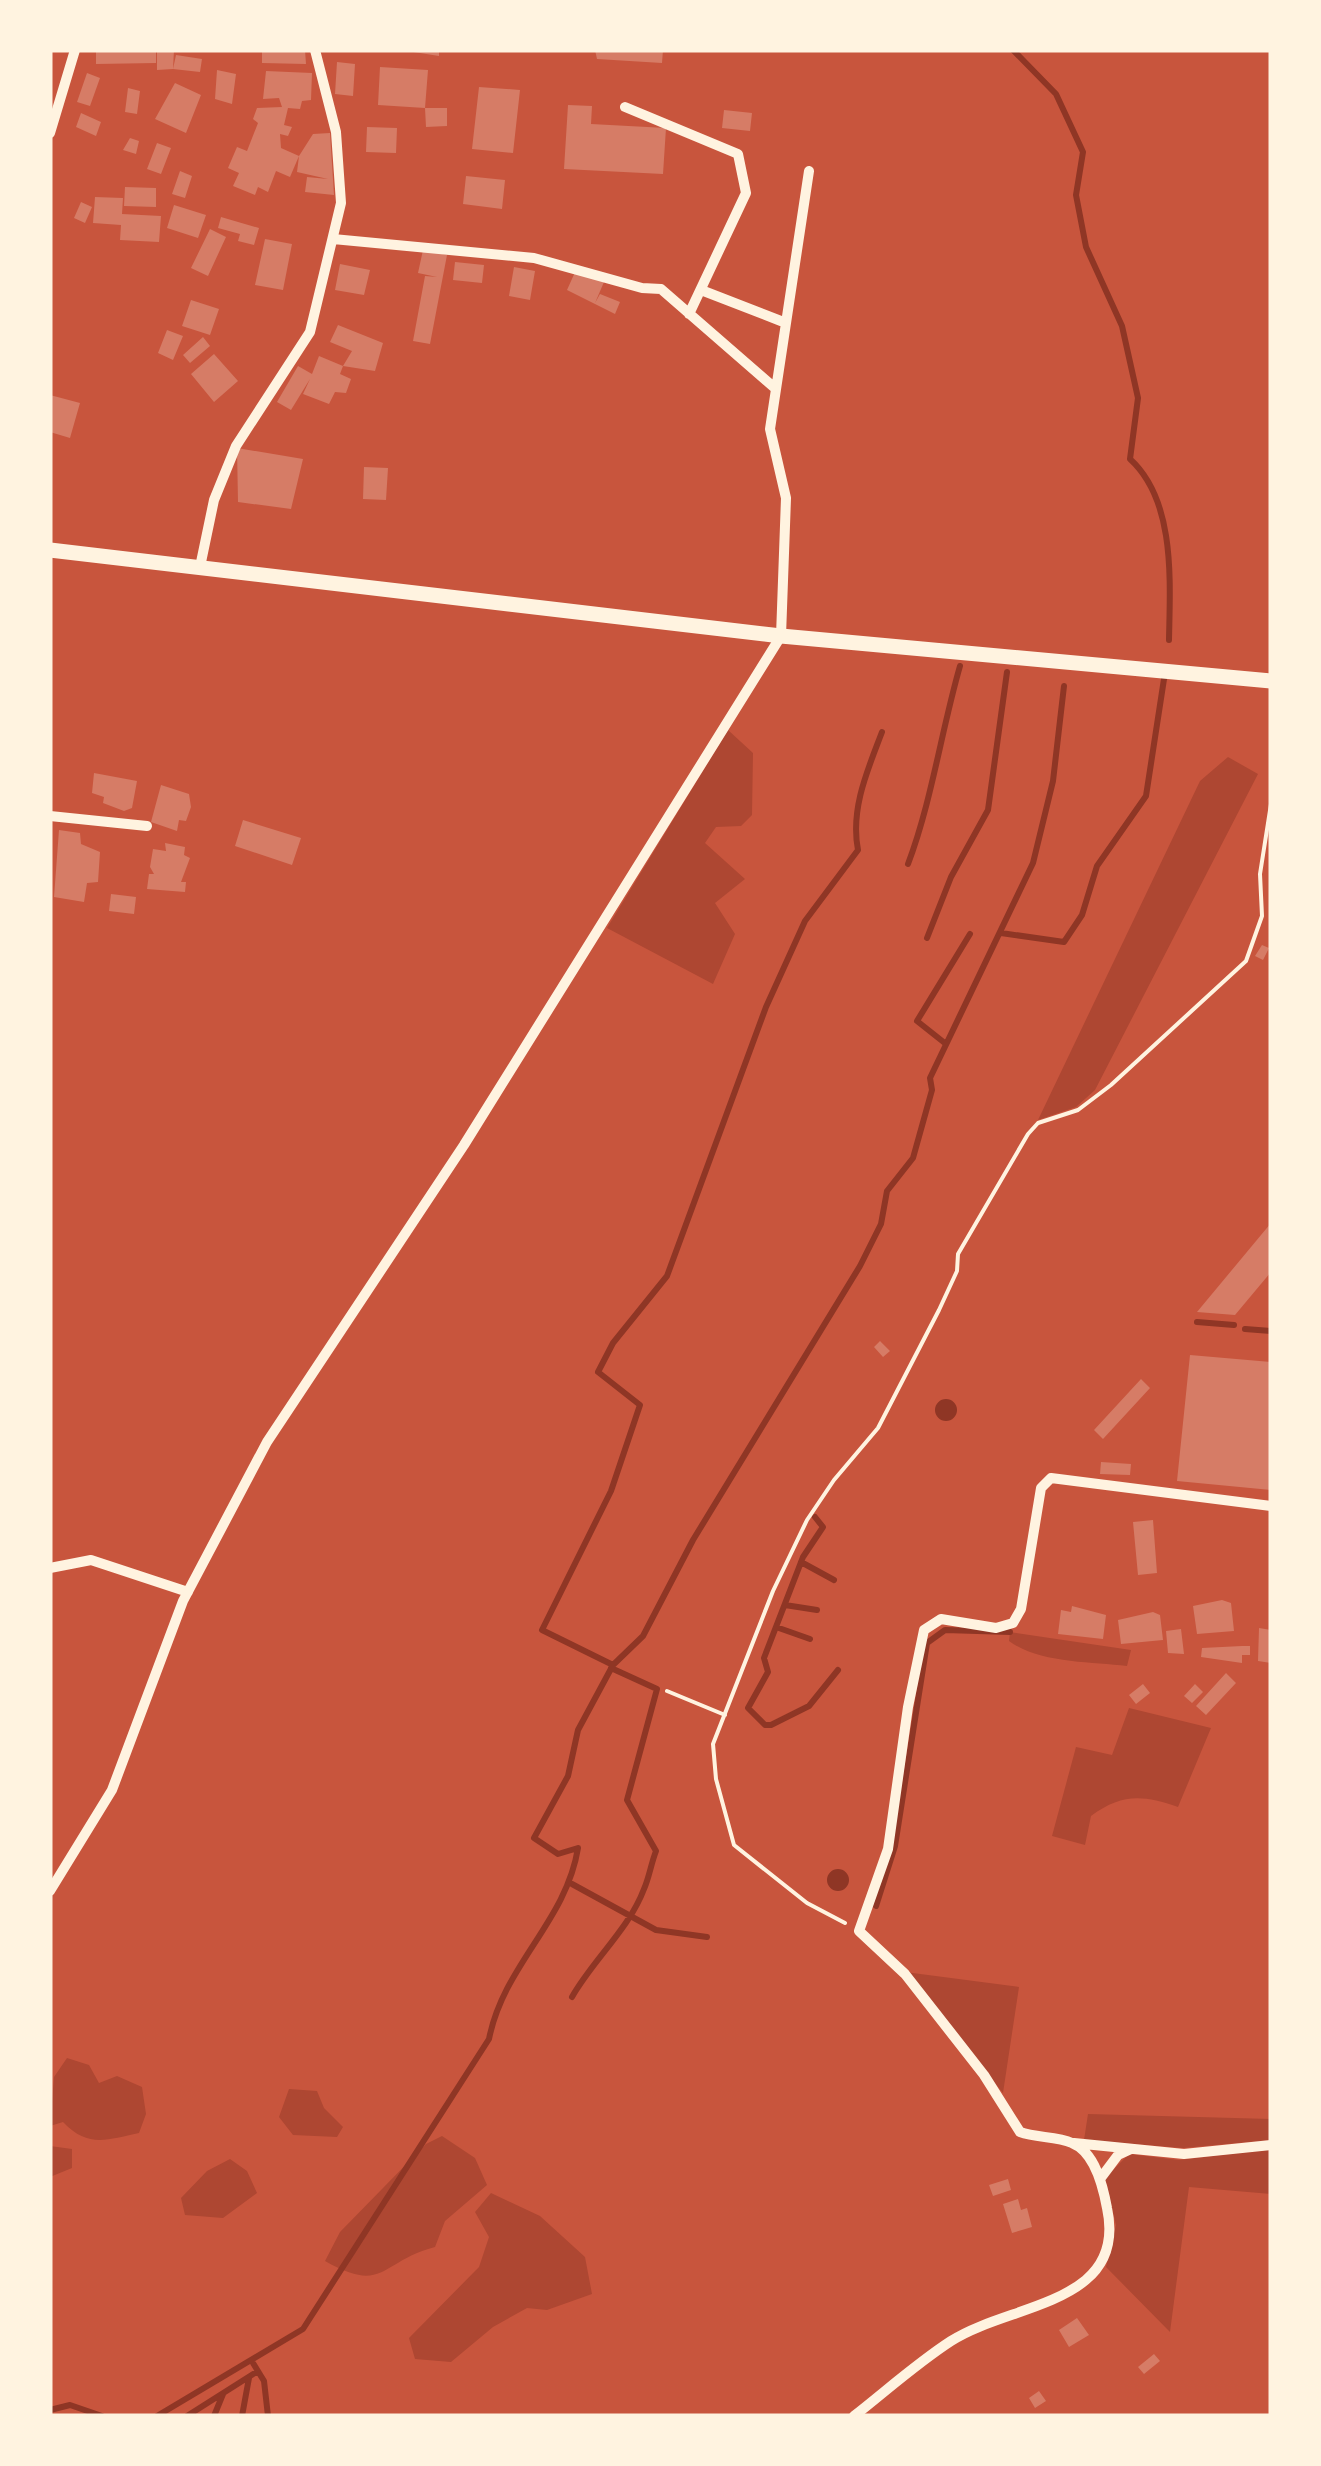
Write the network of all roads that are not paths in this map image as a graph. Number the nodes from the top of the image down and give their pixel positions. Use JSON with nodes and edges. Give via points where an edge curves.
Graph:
{"nodes":[{"id":1,"x":75,"y":50,"type":"edge"},
{"id":2,"x":315,"y":50,"type":"edge"},
{"id":3,"x":625,"y":107,"type":"dead end"},
{"id":4,"x":50,"y":134,"type":"edge"},
{"id":5,"x":809,"y":171,"type":"dead end"},
{"id":6,"x":332,"y":239,"type":"junction"},
{"id":7,"x":701,"y":290,"type":"junction"},
{"id":8,"x":689,"y":314,"type":"junction"},
{"id":9,"x":786,"y":323,"type":"junction"},
{"id":10,"x":776,"y":389,"type":"junction"},
{"id":11,"x":50,"y":550,"type":"edge"},
{"id":12,"x":200,"y":567,"type":"junction"},
{"id":13,"x":781,"y":636,"type":"junction"},
{"id":14,"x":1271,"y":681,"type":"edge"},
{"id":15,"x":50,"y":816,"type":"edge"},
{"id":16,"x":147,"y":826,"type":"dead end"},
{"id":17,"x":1271,"y":1506,"type":"edge"},
{"id":18,"x":50,"y":1568,"type":"edge"},
{"id":19,"x":188,"y":1592,"type":"junction"},
{"id":20,"x":50,"y":1891,"type":"edge"},
{"id":21,"x":1073,"y":2143,"type":"junction"},
{"id":22,"x":1271,"y":2145,"type":"edge"},
{"id":23,"x":1132,"y":2148,"type":"junction"},
{"id":24,"x":1100,"y":2179,"type":"junction"},
{"id":25,"x":854,"y":2416,"type":"edge"}],
"edges":[{"from":1,"to":4,"type":"street"},
{"from":2,"to":6,"type":"street","via":[[342,168]]},
{"from":3,"to":7,"type":"street","via":[[738,154],[746,194]]},
{"from":5,"to":9,"type":"street"},
{"from":6,"to":8,"type":"street","via":[[534,258],[661,290]]},
{"from":6,"to":12,"type":"street","via":[[310,332],[236,446],[214,500]]},
{"from":7,"to":8,"type":"street"},
{"from":7,"to":9,"type":"street"},
{"from":8,"to":10,"type":"street"},
{"from":9,"to":10,"type":"street"},
{"from":10,"to":13,"type":"street","via":[[770,429],[786,498]]},
{"from":11,"to":12,"type":"main road"},
{"from":12,"to":13,"type":"main road"},
{"from":13,"to":14,"type":"main road"},
{"from":13,"to":19,"type":"street","via":[[464,1145],[267,1442]]},
{"from":15,"to":16,"type":"street"},
{"from":17,"to":21,"type":"street","via":[[1058,1476],[1044,1482],[1012,1623],[996,1628],[941,1620],[924,1630],[888,1849],[859,1931],[905,1974],[1020,2132]]},
{"from":18,"to":19,"type":"street","via":[[91,1560]]},
{"from":19,"to":20,"type":"street","via":[[112,1790]]},
{"from":21,"to":23,"type":"street"},
{"from":21,"to":24,"type":"street"},
{"from":22,"to":23,"type":"street","via":[[1184,2154]]},
{"from":23,"to":24,"type":"street"},
{"from":24,"to":25,"type":"street","via":[[1111,2226],[1102,2267],[1076,2288],[954,2339]]}]}
